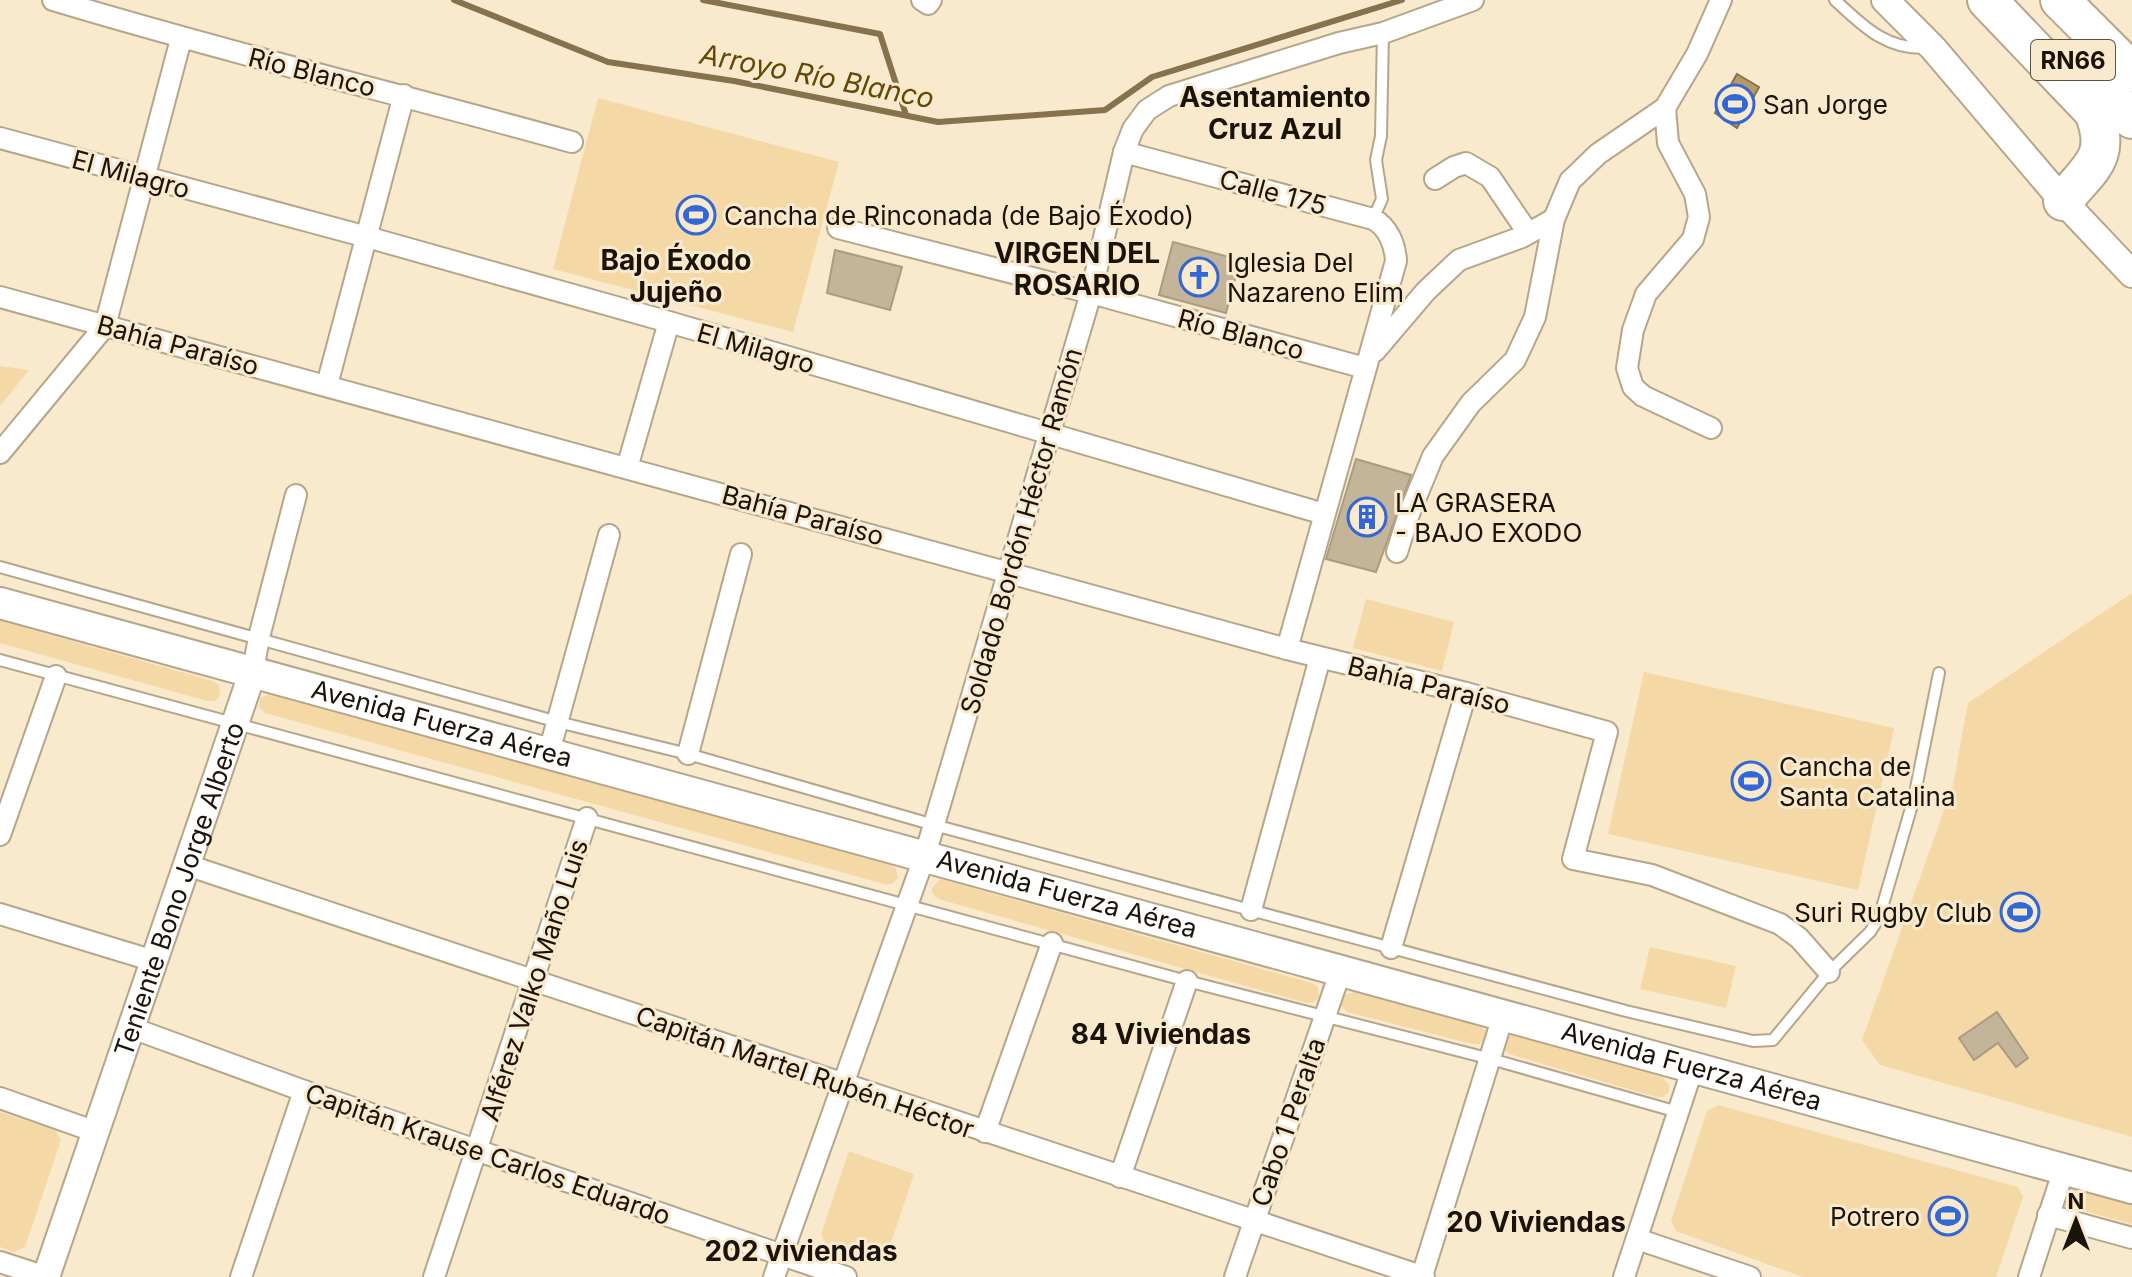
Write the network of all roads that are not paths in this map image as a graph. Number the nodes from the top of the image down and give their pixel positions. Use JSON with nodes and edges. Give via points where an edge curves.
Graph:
{"nodes":[{"id":1,"x":53,"y":0,"type":"edge"},
{"id":2,"x":922,"y":0,"type":"edge"},
{"id":3,"x":931,"y":0,"type":"edge"},
{"id":4,"x":1473,"y":0,"type":"edge"},
{"id":5,"x":1721,"y":0,"type":"edge"},
{"id":6,"x":1835,"y":0,"type":"edge"},
{"id":7,"x":1885,"y":0,"type":"edge"},
{"id":8,"x":1987,"y":0,"type":"edge"},
{"id":9,"x":2014,"y":0,"type":"edge"},
{"id":10,"x":2060,"y":0,"type":"edge"},
{"id":11,"x":1383,"y":33,"type":"junction"},
{"id":12,"x":181,"y":39,"type":"junction"},
{"id":13,"x":1933,"y":48,"type":"junction"},
{"id":14,"x":2132,"y":72,"type":"edge"},
{"id":15,"x":404,"y":95,"type":"junction"},
{"id":16,"x":1665,"y":108,"type":"junction"},
{"id":17,"x":2132,"y":119,"type":"edge"},
{"id":18,"x":0,"y":138,"type":"edge"},
{"id":19,"x":572,"y":142,"type":"dead end"},
{"id":20,"x":1124,"y":152,"type":"junction"},
{"id":21,"x":146,"y":179,"type":"junction"},
{"id":22,"x":1435,"y":179,"type":"dead end"},
{"id":23,"x":2063,"y":201,"type":"junction"},
{"id":24,"x":1373,"y":219,"type":"junction"},
{"id":25,"x":1554,"y":219,"type":"junction"},
{"id":26,"x":838,"y":228,"type":"dead end"},
{"id":27,"x":1528,"y":233,"type":"junction"},
{"id":28,"x":367,"y":237,"type":"junction"},
{"id":29,"x":2132,"y":274,"type":"edge"},
{"id":30,"x":1091,"y":293,"type":"junction"},
{"id":31,"x":0,"y":297,"type":"edge"},
{"id":32,"x":669,"y":322,"type":"junction"},
{"id":33,"x":105,"y":326,"type":"junction"},
{"id":34,"x":1366,"y":364,"type":"junction"},
{"id":35,"x":327,"y":385,"type":"junction"},
{"id":36,"x":1711,"y":428,"type":"dead end"},
{"id":37,"x":1050,"y":434,"type":"junction"},
{"id":38,"x":0,"y":453,"type":"edge"},
{"id":39,"x":627,"y":468,"type":"junction"},
{"id":40,"x":296,"y":495,"type":"dead end"},
{"id":41,"x":1324,"y":514,"type":"junction"},
{"id":42,"x":609,"y":535,"type":"dead end"},
{"id":43,"x":1397,"y":552,"type":"dead end"},
{"id":44,"x":741,"y":554,"type":"dead end"},
{"id":45,"x":0,"y":567,"type":"edge"},
{"id":46,"x":1009,"y":572,"type":"junction"},
{"id":47,"x":0,"y":603,"type":"edge"},
{"id":48,"x":259,"y":637,"type":"junction"},
{"id":49,"x":1287,"y":649,"type":"junction"},
{"id":50,"x":1320,"y":658,"type":"junction"},
{"id":51,"x":0,"y":660,"type":"edge"},
{"id":52,"x":253,"y":671,"type":"junction"},
{"id":53,"x":1939,"y":673,"type":"dead end"},
{"id":54,"x":56,"y":676,"type":"junction"},
{"id":55,"x":1466,"y":693,"type":"junction"},
{"id":56,"x":236,"y":722,"type":"junction"},
{"id":57,"x":558,"y":722,"type":"junction"},
{"id":58,"x":549,"y":752,"type":"junction"},
{"id":59,"x":688,"y":754,"type":"junction"},
{"id":60,"x":587,"y":818,"type":"junction"},
{"id":61,"x":934,"y":825,"type":"junction"},
{"id":62,"x":0,"y":835,"type":"edge"},
{"id":63,"x":925,"y":855,"type":"junction"},
{"id":64,"x":187,"y":865,"type":"junction"},
{"id":65,"x":909,"y":904,"type":"junction"},
{"id":66,"x":1251,"y":910,"type":"junction"},
{"id":67,"x":0,"y":914,"type":"edge"},
{"id":68,"x":1052,"y":943,"type":"junction"},
{"id":69,"x":1391,"y":948,"type":"junction"},
{"id":70,"x":154,"y":961,"type":"junction"},
{"id":71,"x":1342,"y":967,"type":"junction"},
{"id":72,"x":1829,"y":972,"type":"junction"},
{"id":73,"x":534,"y":979,"type":"junction"},
{"id":74,"x":1187,"y":981,"type":"junction"},
{"id":75,"x":1504,"y":1013,"type":"junction"},
{"id":76,"x":1325,"y":1017,"type":"junction"},
{"id":77,"x":132,"y":1028,"type":"junction"},
{"id":78,"x":1491,"y":1059,"type":"junction"},
{"id":79,"x":1693,"y":1067,"type":"junction"},
{"id":80,"x":842,"y":1084,"type":"junction"},
{"id":81,"x":304,"y":1091,"type":"junction"},
{"id":82,"x":0,"y":1098,"type":"edge"},
{"id":83,"x":1678,"y":1112,"type":"junction"},
{"id":84,"x":96,"y":1132,"type":"junction"},
{"id":85,"x":985,"y":1132,"type":"junction"},
{"id":86,"x":477,"y":1150,"type":"junction"},
{"id":87,"x":2064,"y":1169,"type":"junction"},
{"id":88,"x":1120,"y":1177,"type":"junction"},
{"id":89,"x":2132,"y":1188,"type":"edge"},
{"id":90,"x":2048,"y":1215,"type":"junction"},
{"id":91,"x":1254,"y":1222,"type":"junction"},
{"id":92,"x":2132,"y":1238,"type":"edge"},
{"id":93,"x":1637,"y":1239,"type":"junction"},
{"id":94,"x":781,"y":1255,"type":"junction"},
{"id":95,"x":0,"y":1262,"type":"edge"},
{"id":96,"x":46,"y":1277,"type":"edge"},
{"id":97,"x":241,"y":1277,"type":"edge"},
{"id":98,"x":434,"y":1277,"type":"edge"},
{"id":99,"x":774,"y":1277,"type":"edge"},
{"id":100,"x":846,"y":1277,"type":"edge"},
{"id":101,"x":1235,"y":1277,"type":"edge"},
{"id":102,"x":1423,"y":1277,"type":"edge"},
{"id":103,"x":1624,"y":1277,"type":"edge"},
{"id":104,"x":1750,"y":1277,"type":"edge"},
{"id":105,"x":2029,"y":1277,"type":"edge"}],
"edges":[{"from":1,"to":12,"type":"street","name":"Río Blanco"},
{"from":2,"to":3,"type":"street"},
{"from":4,"to":11,"type":"street","name":"Soldado Bordón Héctor Ramón"},
{"from":5,"to":16,"type":"street"},
{"from":6,"to":13,"type":"lane","via":[[1866,29],[1893,44]]},
{"from":7,"to":13,"type":"street"},
{"from":8,"to":23,"type":"highway","via":[[2094,112],[2103,133],[2102,153]]},
{"from":9,"to":17,"type":"highway","number":"RN66"},
{"from":10,"to":14,"type":"highway","number":"RN66"},
{"from":11,"to":20,"type":"street","name":"Soldado Bordón Héctor Ramón","via":[[1169,96],[1147,110]]},
{"from":11,"to":24,"type":"lane","via":[[1376,160],[1382,199]]},
{"from":12,"to":15,"type":"street","name":"Río Blanco"},
{"from":12,"to":21,"type":"street"},
{"from":13,"to":23,"type":"street"},
{"from":15,"to":19,"type":"street","name":"Río Blanco"},
{"from":15,"to":28,"type":"street"},
{"from":16,"to":25,"type":"street","via":[[1588,163],[1570,181]]},
{"from":16,"to":36,"type":"street","via":[[1668,143],[1695,194],[1699,217],[1693,239],[1646,294],[1627,368],[1633,387],[1643,396]]},
{"from":18,"to":21,"type":"street","name":"El Milagro"},
{"from":20,"to":24,"type":"street","name":"Calle 175"},
{"from":20,"to":30,"type":"street","name":"Soldado Bordón Héctor Ramón"},
{"from":21,"to":28,"type":"street","name":"El Milagro"},
{"from":21,"to":33,"type":"street"},
{"from":22,"to":27,"type":"street","via":[[1466,163],[1490,177]]},
{"from":23,"to":29,"type":"street"},
{"from":24,"to":34,"type":"street","via":[[1382,224],[1396,261]]},
{"from":25,"to":27,"type":"street"},
{"from":25,"to":43,"type":"street","via":[[1535,317],[1515,360],[1471,403],[1433,456]]},
{"from":26,"to":30,"type":"street","name":"Río Blanco"},
{"from":27,"to":34,"type":"street","via":[[1459,260],[1405,314]]},
{"from":28,"to":32,"type":"street","name":"El Milagro"},
{"from":28,"to":35,"type":"street"},
{"from":30,"to":34,"type":"street","name":"Río Blanco"},
{"from":30,"to":37,"type":"street","name":"Soldado Bordón Héctor Ramón"},
{"from":31,"to":33,"type":"street","name":"Bahía Paraíso"},
{"from":32,"to":37,"type":"street","name":"El Milagro"},
{"from":32,"to":39,"type":"street"},
{"from":33,"to":35,"type":"street","name":"Bahía Paraíso"},
{"from":33,"to":38,"type":"street"},
{"from":34,"to":41,"type":"street"},
{"from":35,"to":39,"type":"street","name":"Bahía Paraíso"},
{"from":37,"to":41,"type":"street","name":"El Milagro"},
{"from":37,"to":46,"type":"street","name":"Soldado Bordón Héctor Ramón"},
{"from":39,"to":46,"type":"street","name":"Bahía Paraíso"},
{"from":40,"to":48,"type":"street","name":"Teniente Bono Jorge Alberto"},
{"from":41,"to":49,"type":"street"},
{"from":42,"to":57,"type":"street"},
{"from":44,"to":59,"type":"street"},
{"from":45,"to":48,"type":"lane"},
{"from":46,"to":49,"type":"street","name":"Bahía Paraíso"},
{"from":46,"to":61,"type":"street","name":"Soldado Bordón Héctor Ramón"},
{"from":47,"to":52,"type":"main road","name":"Avenida Fuerza Aérea"},
{"from":48,"to":52,"type":"street","name":"Teniente Bono Jorge Alberto"},
{"from":48,"to":57,"type":"lane"},
{"from":49,"to":50,"type":"street","name":"Bahía Paraíso"},
{"from":50,"to":55,"type":"street","name":"Bahía Paraíso"},
{"from":50,"to":66,"type":"street"},
{"from":51,"to":54,"type":"lane"},
{"from":52,"to":56,"type":"street","name":"Teniente Bono Jorge Alberto"},
{"from":52,"to":58,"type":"main road","name":"Avenida Fuerza Aérea"},
{"from":53,"to":72,"type":"lane","via":[[1914,798],[1879,918],[1854,951]]},
{"from":54,"to":56,"type":"lane"},
{"from":54,"to":62,"type":"street"},
{"from":55,"to":69,"type":"street"},
{"from":55,"to":72,"type":"street","name":"Bahía Paraíso","via":[[1607,732],[1573,859],[1652,875],[1780,924]]},
{"from":56,"to":60,"type":"lane"},
{"from":56,"to":64,"type":"street","name":"Teniente Bono Jorge Alberto"},
{"from":57,"to":58,"type":"street"},
{"from":57,"to":59,"type":"lane"},
{"from":58,"to":63,"type":"main road","name":"Avenida Fuerza Aérea"},
{"from":59,"to":61,"type":"lane"},
{"from":60,"to":65,"type":"lane"},
{"from":60,"to":73,"type":"street","name":"Alférez Valko Maño Luis"},
{"from":61,"to":63,"type":"street","name":"Soldado Bordón Héctor Ramón"},
{"from":61,"to":66,"type":"lane"},
{"from":63,"to":65,"type":"street","name":"Soldado Bordón Héctor Ramón"},
{"from":63,"to":71,"type":"main road","name":"Avenida Fuerza Aérea"},
{"from":64,"to":70,"type":"street","name":"Teniente Bono Jorge Alberto"},
{"from":64,"to":73,"type":"street","name":"Capitán Martel Rubén Héctor"},
{"from":65,"to":68,"type":"lane"},
{"from":65,"to":80,"type":"street","name":"Soldado Bordón Héctor Ramón"},
{"from":66,"to":69,"type":"lane"},
{"from":67,"to":70,"type":"street"},
{"from":68,"to":74,"type":"lane"},
{"from":68,"to":85,"type":"street"},
{"from":69,"to":72,"type":"lane","via":[[1753,1041],[1773,1040]]},
{"from":70,"to":77,"type":"street","name":"Teniente Bono Jorge Alberto"},
{"from":71,"to":75,"type":"main road","name":"Avenida Fuerza Aérea"},
{"from":71,"to":76,"type":"street","name":"Cabo 1 Peralta"},
{"from":73,"to":80,"type":"street","name":"Capitán Martel Rubén Héctor"},
{"from":73,"to":86,"type":"street","name":"Alférez Valko Maño Luis"},
{"from":74,"to":76,"type":"lane"},
{"from":74,"to":88,"type":"street"},
{"from":75,"to":78,"type":"street"},
{"from":75,"to":79,"type":"main road","name":"Avenida Fuerza Aérea"},
{"from":76,"to":78,"type":"lane"},
{"from":76,"to":91,"type":"street","name":"Cabo 1 Peralta"},
{"from":77,"to":81,"type":"street","name":"Capitán Krause Carlos Eduardo"},
{"from":77,"to":84,"type":"street","name":"Teniente Bono Jorge Alberto"},
{"from":78,"to":83,"type":"lane"},
{"from":78,"to":102,"type":"street"},
{"from":79,"to":83,"type":"street"},
{"from":79,"to":87,"type":"main road","name":"Avenida Fuerza Aérea"},
{"from":80,"to":85,"type":"street","name":"Capitán Martel Rubén Héctor"},
{"from":80,"to":94,"type":"street","name":"Soldado Bordón Héctor Ramón"},
{"from":81,"to":86,"type":"street","name":"Capitán Krause Carlos Eduardo"},
{"from":81,"to":97,"type":"street"},
{"from":82,"to":84,"type":"street"},
{"from":83,"to":93,"type":"street"},
{"from":84,"to":96,"type":"street","name":"Teniente Bono Jorge Alberto"},
{"from":85,"to":88,"type":"street","name":"Capitán Martel Rubén Héctor"},
{"from":86,"to":94,"type":"street","name":"Capitán Krause Carlos Eduardo"},
{"from":86,"to":98,"type":"street","name":"Alférez Valko Maño Luis"},
{"from":87,"to":89,"type":"main road","name":"Avenida Fuerza Aérea"},
{"from":87,"to":90,"type":"street"},
{"from":88,"to":91,"type":"street","name":"Capitán Martel Rubén Héctor"},
{"from":90,"to":92,"type":"street"},
{"from":90,"to":105,"type":"street"},
{"from":91,"to":101,"type":"street","name":"Cabo 1 Peralta"},
{"from":91,"to":102,"type":"street","name":"Capitán Martel Rubén Héctor"},
{"from":93,"to":103,"type":"street"},
{"from":93,"to":104,"type":"street"},
{"from":94,"to":99,"type":"street","name":"Soldado Bordón Héctor Ramón"},
{"from":94,"to":100,"type":"street","name":"Capitán Krause Carlos Eduardo"},
{"from":95,"to":96,"type":"street"}]}
